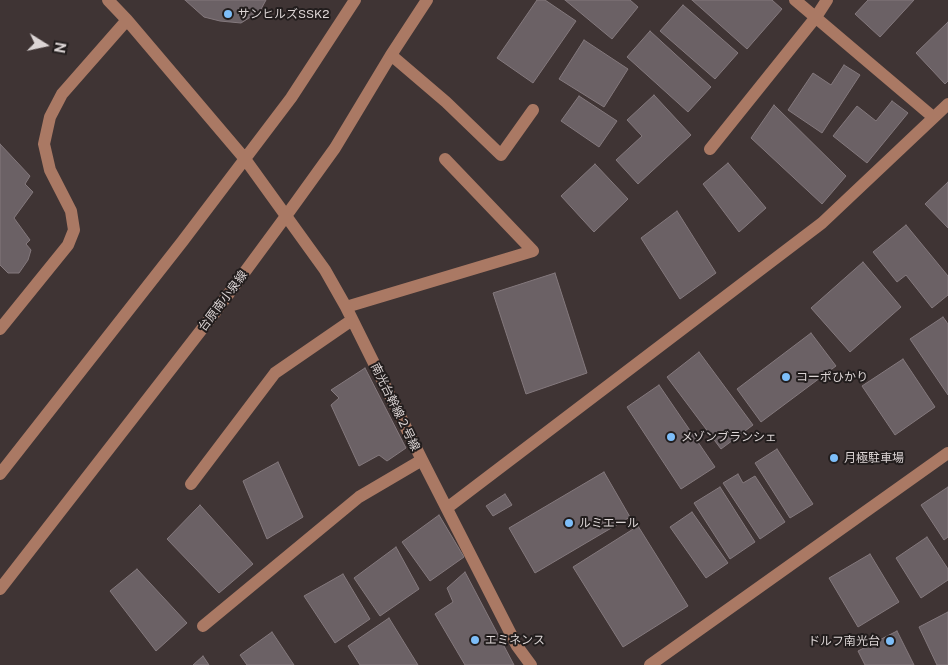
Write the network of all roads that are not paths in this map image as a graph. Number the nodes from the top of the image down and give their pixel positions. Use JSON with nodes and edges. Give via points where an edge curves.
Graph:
{"nodes":[{"id":1,"x":108,"y":0,"type":"edge"},
{"id":2,"x":354,"y":0,"type":"edge"},
{"id":3,"x":427,"y":0,"type":"edge"},
{"id":4,"x":796,"y":0,"type":"edge"},
{"id":5,"x":827,"y":0,"type":"edge"},
{"id":6,"x":816,"y":17,"type":"junction"},
{"id":7,"x":127,"y":20,"type":"junction"},
{"id":8,"x":391,"y":55,"type":"junction"},
{"id":9,"x":948,"y":104,"type":"edge"},
{"id":10,"x":533,"y":110,"type":"dead end"},
{"id":11,"x":934,"y":117,"type":"junction"},
{"id":12,"x":710,"y":149,"type":"dead end"},
{"id":13,"x":245,"y":158,"type":"junction"},
{"id":14,"x":446,"y":159,"type":"dead end"},
{"id":15,"x":286,"y":216,"type":"junction"},
{"id":16,"x":346,"y":307,"type":"junction"},
{"id":17,"x":352,"y":320,"type":"junction"},
{"id":18,"x":0,"y":329,"type":"edge"},
{"id":19,"x":948,"y":452,"type":"edge"},
{"id":20,"x":422,"y":460,"type":"junction"},
{"id":21,"x":0,"y":474,"type":"edge"},
{"id":22,"x":191,"y":484,"type":"dead end"},
{"id":23,"x":447,"y":508,"type":"junction"},
{"id":24,"x":0,"y":588,"type":"edge"},
{"id":25,"x":203,"y":626,"type":"dead end"},
{"id":26,"x":531,"y":665,"type":"edge"},
{"id":27,"x":650,"y":665,"type":"edge"}],
"edges":[{"from":1,"to":7,"type":"street","name":"南光台幹線２号線"},
{"from":2,"to":13,"type":"street","via":[[290,98]]},
{"from":3,"to":8,"type":"street","name":"台原南小泉線"},
{"from":4,"to":6,"type":"street"},
{"from":5,"to":6,"type":"street"},
{"from":6,"to":11,"type":"street"},
{"from":6,"to":12,"type":"street"},
{"from":7,"to":13,"type":"street","name":"南光台幹線２号線"},
{"from":7,"to":18,"type":"street","via":[[62,94],[50,117],[44,144],[50,170],[72,211],[74,230],[68,245]]},
{"from":8,"to":10,"type":"street","via":[[501,155]]},
{"from":8,"to":15,"type":"street","name":"台原南小泉線","via":[[335,148]]},
{"from":9,"to":11,"type":"street"},
{"from":11,"to":23,"type":"street","via":[[822,223]]},
{"from":13,"to":15,"type":"street","name":"南光台幹線２号線"},
{"from":13,"to":21,"type":"street"},
{"from":14,"to":16,"type":"street","via":[[533,251]]},
{"from":15,"to":16,"type":"street","name":"南光台幹線２号線","via":[[326,270]]},
{"from":15,"to":24,"type":"street","name":"台原南小泉線"},
{"from":16,"to":17,"type":"street","name":"南光台幹線２号線"},
{"from":17,"to":20,"type":"street","name":"南光台幹線２号線"},
{"from":17,"to":22,"type":"street","via":[[275,373]]},
{"from":19,"to":27,"type":"street"},
{"from":20,"to":23,"type":"street","name":"南光台幹線２号線"},
{"from":20,"to":25,"type":"street","via":[[358,498]]},
{"from":23,"to":26,"type":"street","name":"南光台幹線２号線","via":[[517,646]]}]}
